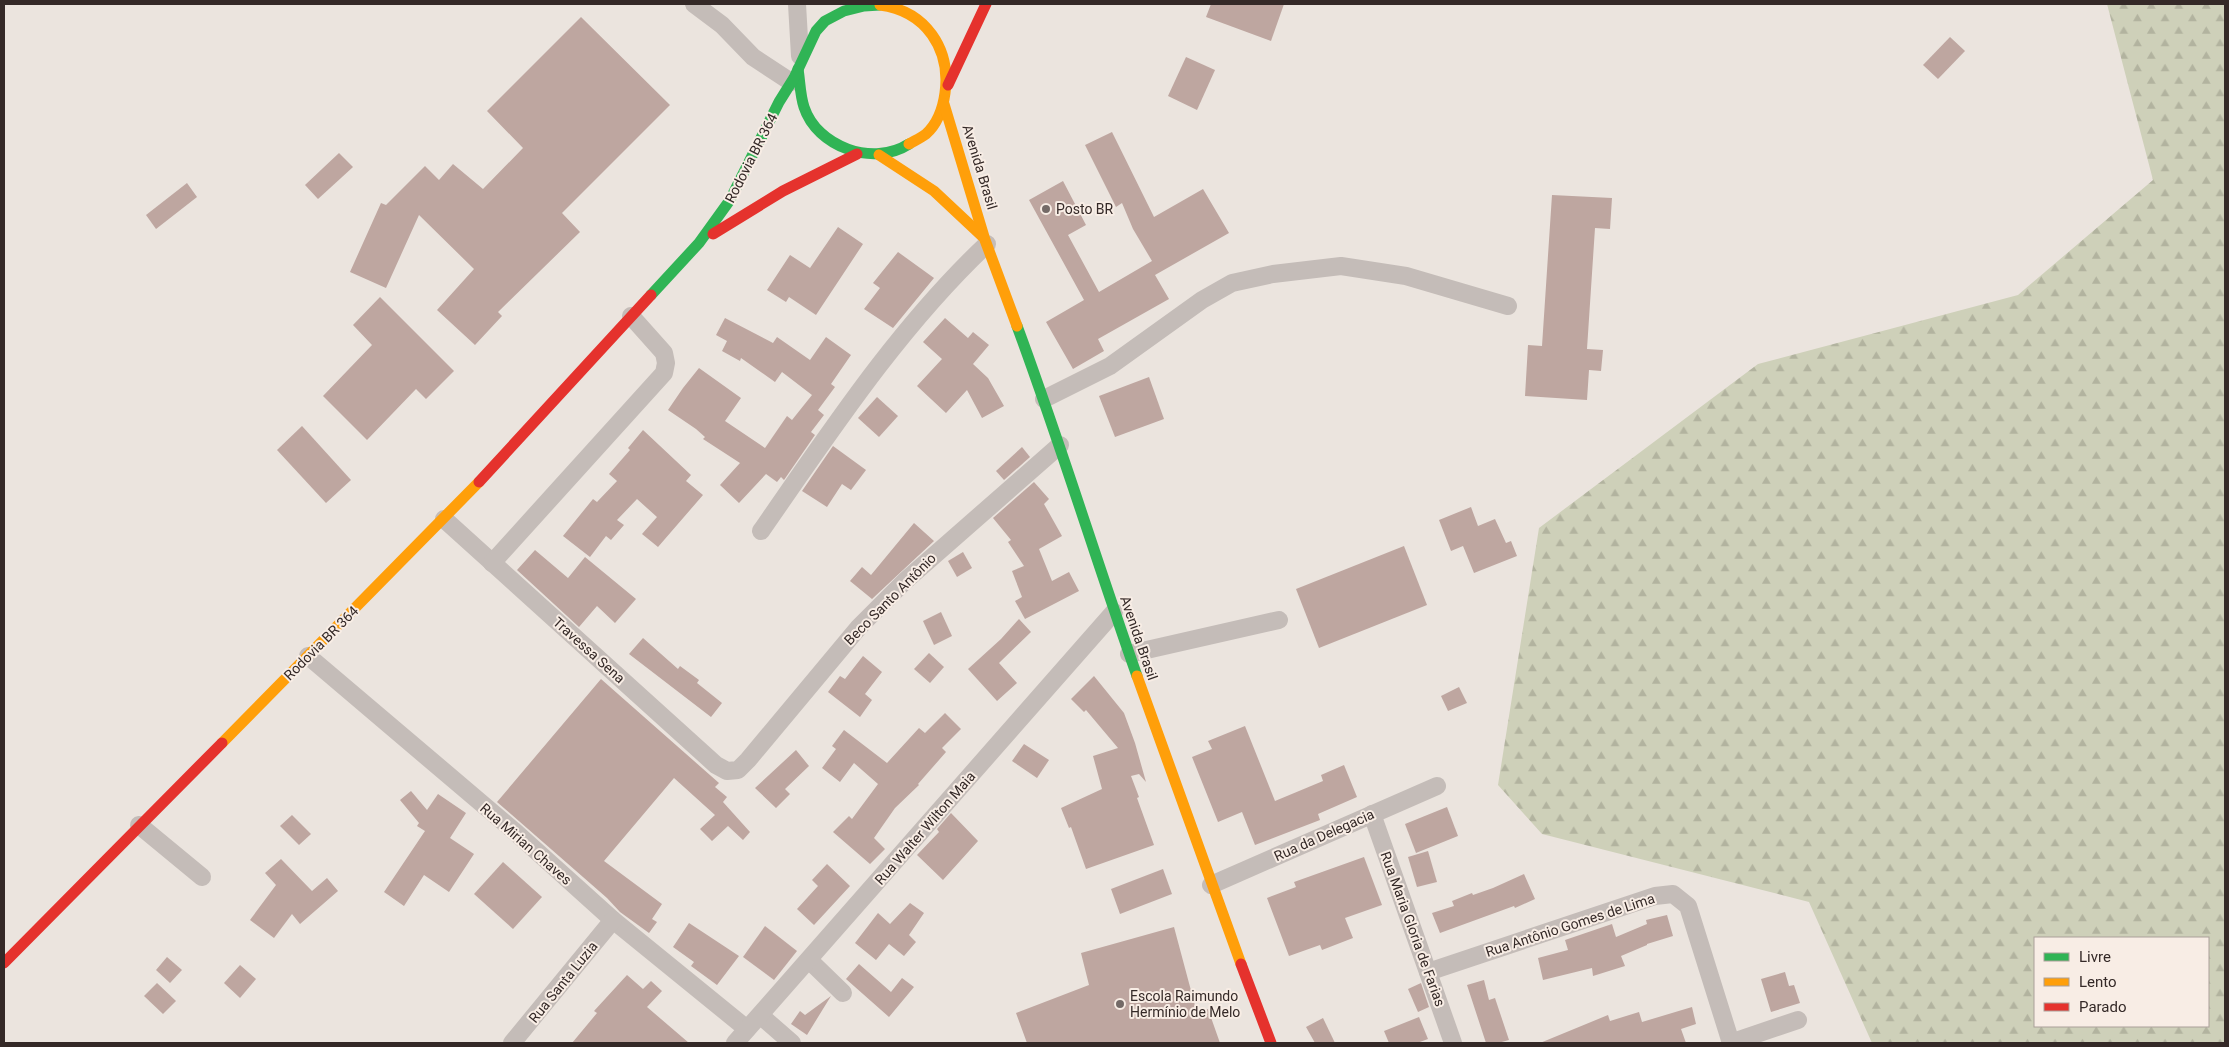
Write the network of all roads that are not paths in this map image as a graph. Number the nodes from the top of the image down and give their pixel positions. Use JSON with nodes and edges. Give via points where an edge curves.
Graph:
{"nodes":[{"id":1,"x":694,"y":4,"type":"edge"},
{"id":2,"x":797,"y":4,"type":"edge"},
{"id":3,"x":885,"y":4,"type":"edge"},
{"id":4,"x":986,"y":4,"type":"edge"},
{"id":5,"x":796,"y":70,"type":"junction"},
{"id":6,"x":948,"y":85,"type":"junction"},
{"id":7,"x":944,"y":104,"type":"junction"},
{"id":8,"x":856,"y":154,"type":"junction"},
{"id":9,"x":878,"y":155,"type":"junction"},
{"id":10,"x":986,"y":242,"type":"junction"},
{"id":11,"x":699,"y":243,"type":"junction"},
{"id":12,"x":1508,"y":306,"type":"dead end"},
{"id":13,"x":631,"y":316,"type":"junction"},
{"id":14,"x":1044,"y":399,"type":"junction"},
{"id":15,"x":1060,"y":445,"type":"junction"},
{"id":16,"x":444,"y":519,"type":"junction"},
{"id":17,"x":761,"y":532,"type":"dead end"},
{"id":18,"x":492,"y":563,"type":"junction"},
{"id":19,"x":1114,"y":612,"type":"junction"},
{"id":20,"x":1279,"y":620,"type":"dead end"},
{"id":21,"x":1129,"y":654,"type":"junction"},
{"id":22,"x":308,"y":656,"type":"junction"},
{"id":23,"x":738,"y":770,"type":"joint"},
{"id":24,"x":1437,"y":786,"type":"dead end"},
{"id":25,"x":1372,"y":814,"type":"junction"},
{"id":26,"x":139,"y":825,"type":"junction"},
{"id":27,"x":202,"y":877,"type":"dead end"},
{"id":28,"x":1211,"y":885,"type":"junction"},
{"id":29,"x":613,"y":920,"type":"junction"},
{"id":30,"x":809,"y":960,"type":"junction"},
{"id":31,"x":4,"y":963,"type":"edge"},
{"id":32,"x":1428,"y":972,"type":"junction"},
{"id":33,"x":843,"y":993,"type":"dead end"},
{"id":34,"x":761,"y":1016,"type":"junction"},
{"id":35,"x":1798,"y":1020,"type":"dead end"},
{"id":36,"x":748,"y":1029,"type":"junction"},
{"id":37,"x":512,"y":1043,"type":"edge"},
{"id":38,"x":734,"y":1043,"type":"edge"},
{"id":39,"x":792,"y":1043,"type":"edge"},
{"id":40,"x":1271,"y":1043,"type":"edge"},
{"id":41,"x":1453,"y":1043,"type":"edge"},
{"id":42,"x":1731,"y":1043,"type":"edge"}],
"edges":[{"from":1,"to":5,"type":"street","via":[[722,25],[753,56]]},
{"from":2,"to":5,"type":"street"},
{"from":3,"to":5,"type":"main road","name":"Rodovia BR 364","via":[[858,6],[822,24],[809,40]]},
{"from":3,"to":6,"type":"main road","name":"Rodovia BR 364","via":[[910,13],[935,37],[947,63]]},
{"from":4,"to":6,"type":"main road","name":"Rodovia BR 364"},
{"from":5,"to":8,"type":"main road","name":"Rodovia BR 364","via":[[802,106],[811,123],[823,137]]},
{"from":5,"to":11,"type":"main road","name":"Rodovia BR 364","via":[[730,201]]},
{"from":6,"to":7,"type":"main road","name":"Rodovia BR 364"},
{"from":7,"to":9,"type":"main road","name":"Rodovia BR 364","via":[[934,124],[919,139],[900,150]]},
{"from":7,"to":10,"type":"main road","name":"Avenida Brasil"},
{"from":8,"to":9,"type":"main road","name":"Rodovia BR 364"},
{"from":8,"to":11,"type":"main road","name":"Rodovia BR 364","via":[[760,203]]},
{"from":9,"to":10,"type":"main road","name":"Avenida Brasil","via":[[928,184],[948,200]]},
{"from":10,"to":14,"type":"main road","name":"Avenida Brasil"},
{"from":10,"to":17,"type":"street","via":[[924,309],[841,416]]},
{"from":11,"to":13,"type":"main road","name":"Rodovia BR 364"},
{"from":12,"to":14,"type":"street","via":[[1406,276],[1341,266],[1265,276],[1232,283],[1202,300],[1110,366]]},
{"from":13,"to":16,"type":"main road","name":"Rodovia BR 364"},
{"from":13,"to":18,"type":"street","via":[[664,353],[664,373]]},
{"from":14,"to":15,"type":"main road","name":"Avenida Brasil"},
{"from":15,"to":19,"type":"main road","name":"Avenida Brasil"},
{"from":15,"to":23,"type":"street","name":"Beco Santo Antônio","via":[[905,580],[859,627]]},
{"from":16,"to":18,"type":"street","name":"Travessa Sena"},
{"from":16,"to":22,"type":"main road","name":"Rodovia BR 364"},
{"from":18,"to":23,"type":"street","name":"Travessa Sena","via":[[716,765],[727,772]]},
{"from":19,"to":21,"type":"main road","name":"Avenida Brasil"},
{"from":19,"to":30,"type":"street","name":"Rua Walter Wilton Maia"},
{"from":20,"to":21,"type":"street"},
{"from":21,"to":28,"type":"main road","name":"Avenida Brasil"},
{"from":22,"to":26,"type":"main road","name":"Rodovia BR 364"},
{"from":22,"to":29,"type":"street","name":"Rua Mirian Chaves","via":[[513,830]]},
{"from":24,"to":25,"type":"street","name":"Rua da Delegacia"},
{"from":25,"to":28,"type":"street","name":"Rua da Delegacia"},
{"from":25,"to":32,"type":"street","name":"Rua Maria Gloria de Farias"},
{"from":26,"to":27,"type":"street"},
{"from":26,"to":31,"type":"main road","name":"Rodovia BR 364"},
{"from":28,"to":40,"type":"main road","name":"Avenida Brasil"},
{"from":29,"to":36,"type":"street","name":"Rua Mirian Chaves"},
{"from":29,"to":37,"type":"street","name":"Rua Santa Luzia"},
{"from":30,"to":33,"type":"street"},
{"from":30,"to":34,"type":"street","name":"Rua Walter Wilton Maia"},
{"from":32,"to":41,"type":"street","name":"Rua Maria Gloria de Farias"},
{"from":32,"to":42,"type":"street","name":"Rua Antônio Gomes de Lima","via":[[1655,896],[1673,894],[1688,906]]},
{"from":34,"to":36,"type":"street","name":"Rua Walter Wilton Maia"},
{"from":34,"to":39,"type":"street"},
{"from":35,"to":42,"type":"street"},
{"from":36,"to":38,"type":"street","name":"Rua Walter Wilton Maia"}]}
